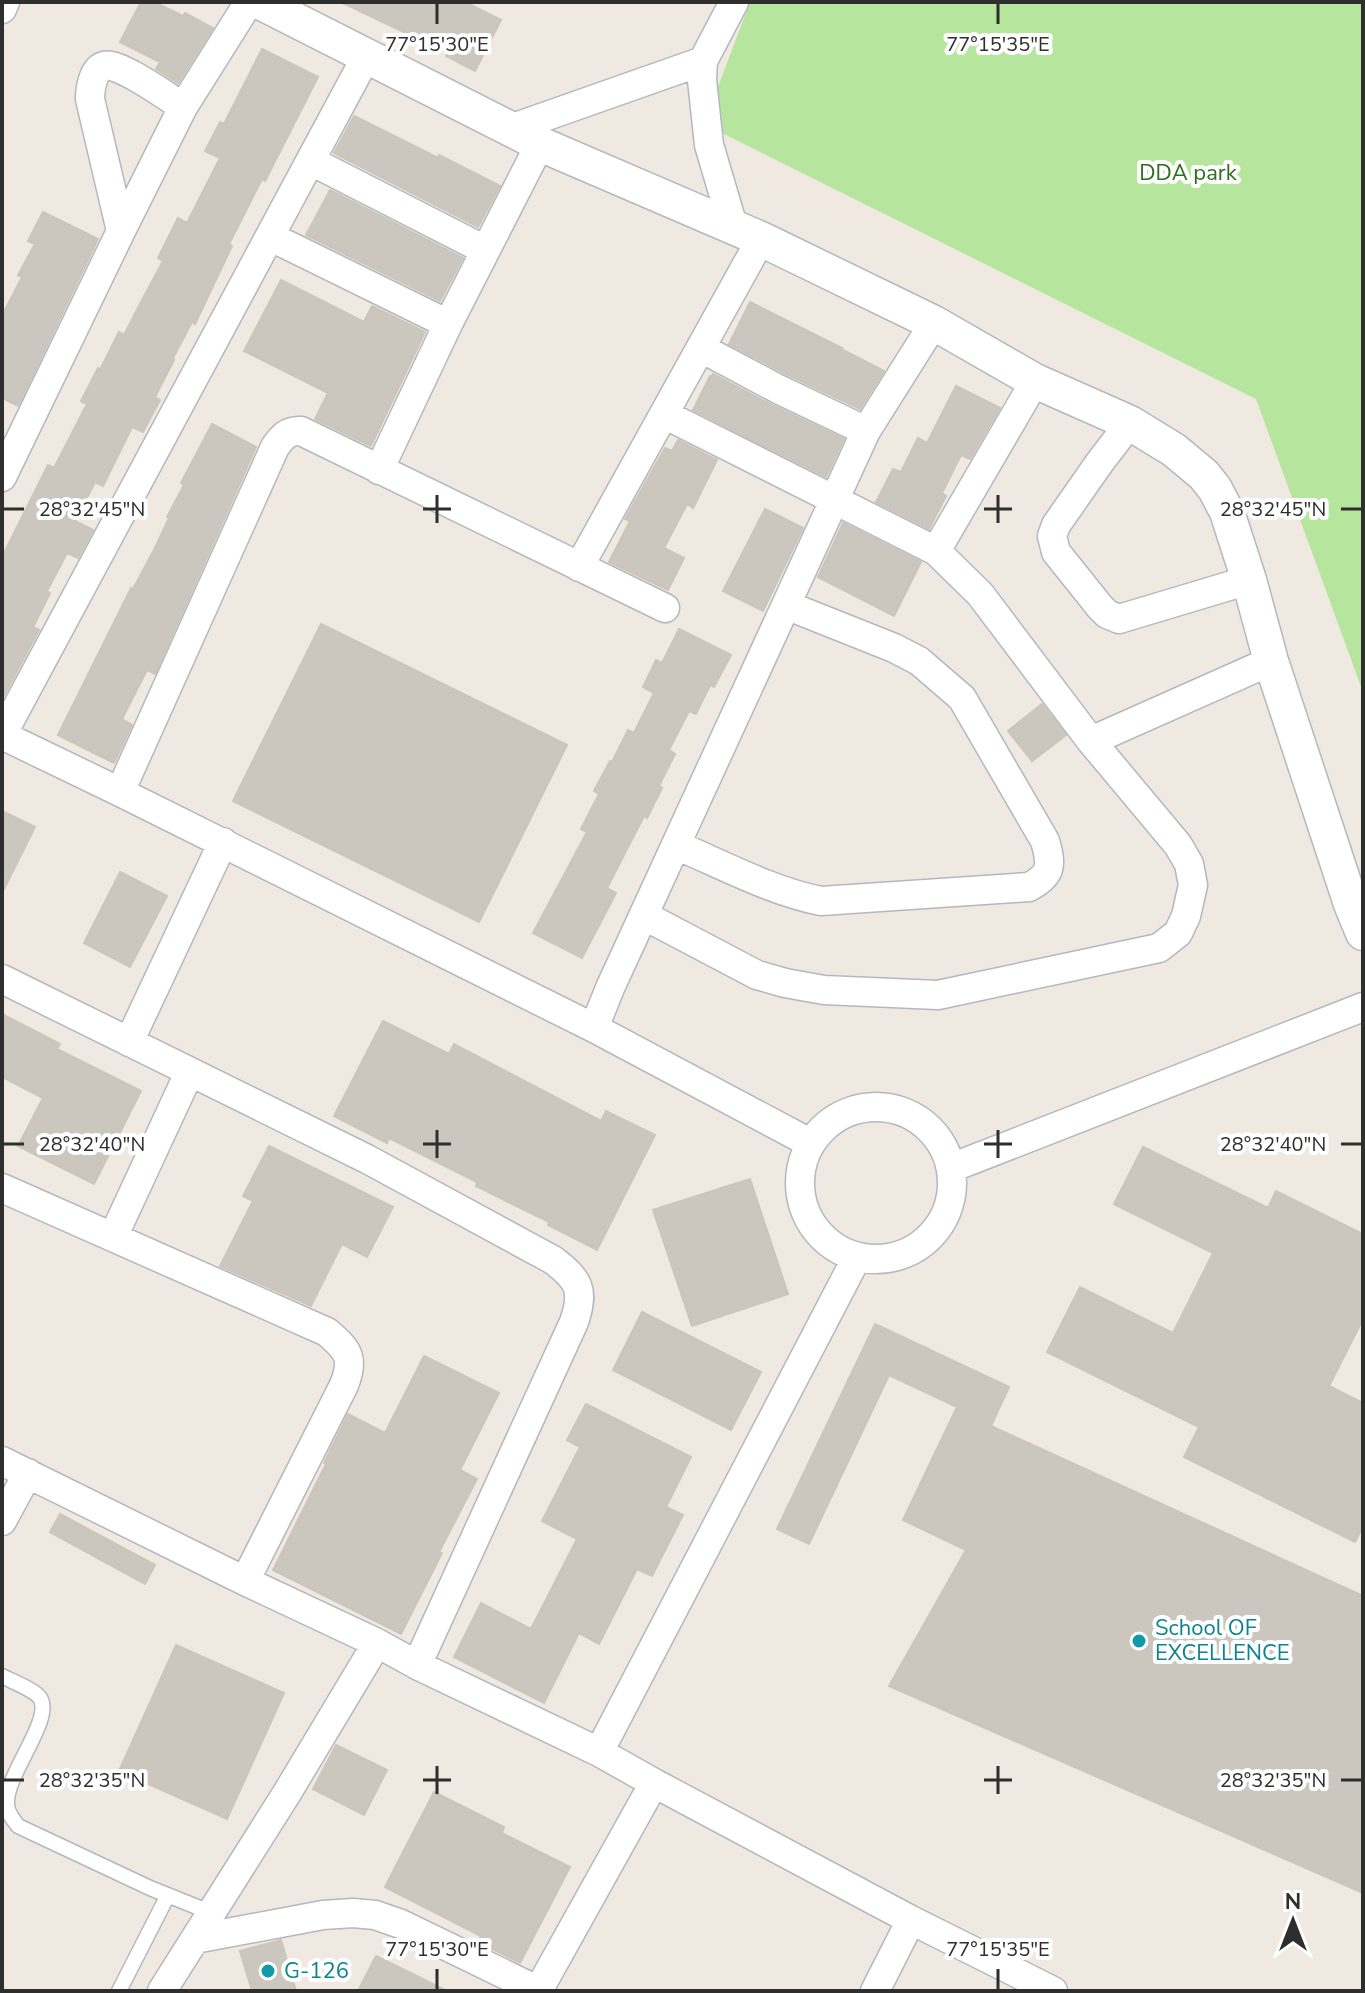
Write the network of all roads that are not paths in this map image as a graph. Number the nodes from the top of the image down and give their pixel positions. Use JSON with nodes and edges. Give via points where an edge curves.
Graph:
{"nodes":[{"id":1,"x":5,"y":2,"type":"edge"},
{"id":2,"x":249,"y":2,"type":"edge"},
{"id":3,"x":260,"y":2,"type":"edge"},
{"id":4,"x":734,"y":2,"type":"edge"},
{"id":5,"x":2,"y":9,"type":"edge"},
{"id":6,"x":366,"y":57,"type":"junction"},
{"id":7,"x":703,"y":61,"type":"junction"},
{"id":8,"x":183,"y":107,"type":"junction"},
{"id":9,"x":525,"y":136,"type":"junction"},
{"id":10,"x":311,"y":161,"type":"junction"},
{"id":11,"x":121,"y":231,"type":"junction"},
{"id":12,"x":747,"y":233,"type":"junction"},
{"id":13,"x":271,"y":237,"type":"junction"},
{"id":14,"x":485,"y":250,"type":"junction"},
{"id":15,"x":934,"y":323,"type":"junction"},
{"id":16,"x":448,"y":324,"type":"junction"},
{"id":17,"x":701,"y":348,"type":"junction"},
{"id":18,"x":1035,"y":381,"type":"junction"},
{"id":19,"x":664,"y":414,"type":"junction"},
{"id":20,"x":1130,"y":423,"type":"junction"},
{"id":21,"x":866,"y":431,"type":"junction"},
{"id":22,"x":379,"y":470,"type":"junction"},
{"id":23,"x":2,"y":477,"type":"edge"},
{"id":24,"x":835,"y":501,"type":"junction"},
{"id":25,"x":936,"y":551,"type":"junction"},
{"id":26,"x":579,"y":567,"type":"junction"},
{"id":27,"x":1249,"y":580,"type":"junction"},
{"id":28,"x":786,"y":605,"type":"junction"},
{"id":29,"x":665,"y":608,"type":"dead end"},
{"id":30,"x":1271,"y":661,"type":"junction"},
{"id":31,"x":2,"y":735,"type":"edge"},
{"id":32,"x":1091,"y":741,"type":"junction"},
{"id":33,"x":120,"y":792,"type":"junction"},
{"id":34,"x":223,"y":842,"type":"junction"},
{"id":35,"x":676,"y":845,"type":"junction"},
{"id":36,"x":1359,"y":915,"type":"edge"},
{"id":37,"x":645,"y":916,"type":"junction"},
{"id":38,"x":2,"y":979,"type":"edge"},
{"id":39,"x":1363,"y":1007,"type":"edge"},
{"id":40,"x":594,"y":1028,"type":"junction"},
{"id":41,"x":129,"y":1042,"type":"junction"},
{"id":42,"x":189,"y":1073,"type":"junction"},
{"id":43,"x":810,"y":1143,"type":"junction"},
{"id":44,"x":951,"y":1168,"type":"junction"},
{"id":45,"x":2,"y":1188,"type":"edge"},
{"id":46,"x":113,"y":1237,"type":"junction"},
{"id":47,"x":857,"y":1257,"type":"junction"},
{"id":48,"x":2,"y":1461,"type":"edge"},
{"id":49,"x":28,"y":1473,"type":"junction"},
{"id":50,"x":2,"y":1521,"type":"edge"},
{"id":51,"x":245,"y":1581,"type":"junction"},
{"id":52,"x":377,"y":1643,"type":"junction"},
{"id":53,"x":417,"y":1665,"type":"junction"},
{"id":54,"x":2,"y":1676,"type":"edge"},
{"id":55,"x":599,"y":1752,"type":"junction"},
{"id":56,"x":654,"y":1783,"type":"junction"},
{"id":57,"x":168,"y":1895,"type":"junction"},
{"id":58,"x":212,"y":1913,"type":"junction"},
{"id":59,"x":911,"y":1920,"type":"junction"},
{"id":60,"x":195,"y":1939,"type":"junction"},
{"id":61,"x":119,"y":1991,"type":"edge"},
{"id":62,"x":162,"y":1991,"type":"edge"},
{"id":63,"x":539,"y":1991,"type":"edge"},
{"id":64,"x":875,"y":1991,"type":"edge"},
{"id":65,"x":1053,"y":1991,"type":"edge"}],
"edges":[{"from":1,"to":5,"type":"street"},
{"from":2,"to":8,"type":"street"},
{"from":3,"to":6,"type":"street"},
{"from":4,"to":7,"type":"street"},
{"from":6,"to":9,"type":"street"},
{"from":6,"to":10,"type":"street"},
{"from":7,"to":9,"type":"street"},
{"from":7,"to":12,"type":"street","via":[[709,145]]},
{"from":8,"to":11,"type":"street"},
{"from":8,"to":11,"type":"street","via":[[121,68],[99,68],[90,99]]},
{"from":9,"to":12,"type":"street"},
{"from":9,"to":14,"type":"street"},
{"from":10,"to":13,"type":"street"},
{"from":10,"to":14,"type":"street"},
{"from":11,"to":23,"type":"street"},
{"from":12,"to":15,"type":"street"},
{"from":12,"to":17,"type":"street"},
{"from":13,"to":16,"type":"street"},
{"from":13,"to":31,"type":"street"},
{"from":14,"to":16,"type":"street"},
{"from":15,"to":18,"type":"street"},
{"from":15,"to":21,"type":"street"},
{"from":16,"to":22,"type":"street"},
{"from":17,"to":19,"type":"street"},
{"from":17,"to":21,"type":"street"},
{"from":18,"to":20,"type":"street"},
{"from":18,"to":25,"type":"street"},
{"from":19,"to":24,"type":"street"},
{"from":19,"to":26,"type":"street"},
{"from":20,"to":27,"type":"street","via":[[1174,450],[1215,489]]},
{"from":20,"to":27,"type":"street","via":[[1056,525],[1056,552],[1100,607],[1119,619]]},
{"from":21,"to":24,"type":"street"},
{"from":22,"to":26,"type":"street"},
{"from":22,"to":33,"type":"street","via":[[301,431],[281,438]]},
{"from":24,"to":25,"type":"street"},
{"from":24,"to":28,"type":"street"},
{"from":25,"to":32,"type":"street","via":[[980,594]]},
{"from":26,"to":29,"type":"street"},
{"from":27,"to":30,"type":"street"},
{"from":28,"to":35,"type":"street"},
{"from":28,"to":35,"type":"street","via":[[919,661],[962,698],[1045,841],[1049,868],[1029,887],[821,901],[778,889]]},
{"from":30,"to":32,"type":"street"},
{"from":30,"to":36,"type":"street"},
{"from":31,"to":33,"type":"street"},
{"from":32,"to":37,"type":"street","via":[[1189,864],[1193,885],[1186,916],[1178,933],[1159,948],[938,995],[824,990],[757,975]]},
{"from":33,"to":34,"type":"street"},
{"from":34,"to":40,"type":"street"},
{"from":34,"to":41,"type":"street"},
{"from":35,"to":37,"type":"street"},
{"from":37,"to":40,"type":"street"},
{"from":38,"to":41,"type":"street"},
{"from":39,"to":44,"type":"street"},
{"from":40,"to":43,"type":"street"},
{"from":41,"to":42,"type":"street"},
{"from":42,"to":46,"type":"street"},
{"from":42,"to":53,"type":"street","via":[[367,1159],[553,1260],[579,1289],[574,1322]]},
{"from":43,"to":44,"type":"street","via":[[839,1116],[885,1107],[928,1127]]},
{"from":43,"to":47,"type":"street","via":[[800,1172],[807,1216],[836,1249]]},
{"from":44,"to":47,"type":"street","via":[[948,1212],[936,1230],[901,1256]]},
{"from":45,"to":46,"type":"street"},
{"from":46,"to":51,"type":"street","via":[[327,1332],[349,1356],[351,1369],[344,1385]]},
{"from":47,"to":55,"type":"street"},
{"from":48,"to":49,"type":"street"},
{"from":49,"to":50,"type":"street"},
{"from":49,"to":51,"type":"street"},
{"from":51,"to":52,"type":"street"},
{"from":52,"to":53,"type":"street"},
{"from":52,"to":58,"type":"street"},
{"from":53,"to":55,"type":"street"},
{"from":54,"to":57,"type":"lane","via":[[42,1702],[40,1724],[8,1791],[9,1814],[18,1826]]},
{"from":55,"to":56,"type":"street"},
{"from":56,"to":59,"type":"street"},
{"from":56,"to":63,"type":"street"},
{"from":57,"to":58,"type":"lane"},
{"from":57,"to":61,"type":"lane"},
{"from":58,"to":60,"type":"street"},
{"from":59,"to":64,"type":"street"},
{"from":59,"to":65,"type":"street"},
{"from":60,"to":62,"type":"street"},
{"from":60,"to":63,"type":"street","via":[[323,1915],[375,1915]]}]}
